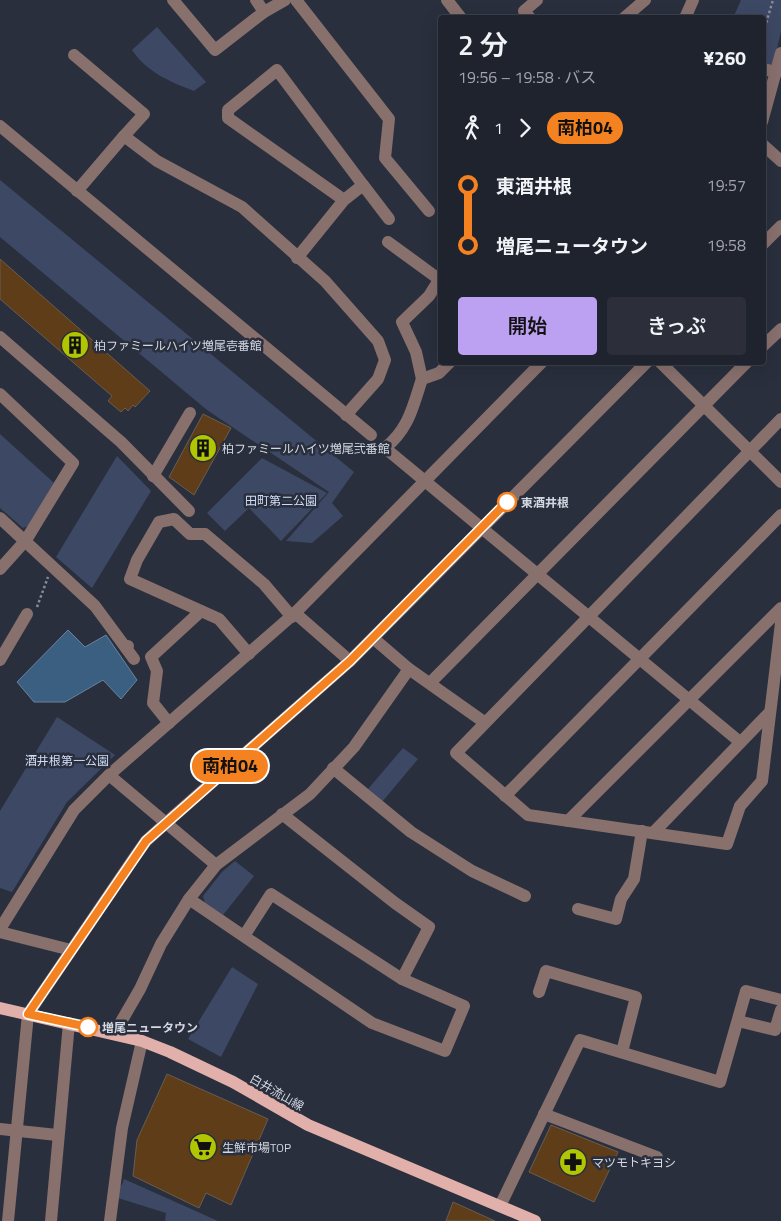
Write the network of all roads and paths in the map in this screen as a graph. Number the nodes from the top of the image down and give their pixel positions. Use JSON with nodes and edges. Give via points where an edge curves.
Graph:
{"nodes":[{"id":1,"x":173,"y":0,"type":"edge"},
{"id":2,"x":256,"y":0,"type":"edge"},
{"id":3,"x":285,"y":0,"type":"edge"},
{"id":4,"x":296,"y":0,"type":"edge"},
{"id":5,"x":448,"y":0,"type":"edge"},
{"id":6,"x":537,"y":0,"type":"edge"},
{"id":7,"x":645,"y":0,"type":"edge"},
{"id":8,"x":694,"y":0,"type":"edge"},
{"id":9,"x":773,"y":0,"type":"edge"},
{"id":10,"x":264,"y":12,"type":"junction"},
{"id":11,"x":459,"y":15,"type":"edge"},
{"id":12,"x":527,"y":15,"type":"edge"},
{"id":13,"x":628,"y":15,"type":"edge"},
{"id":14,"x":687,"y":15,"type":"edge"},
{"id":15,"x":766,"y":24,"type":"edge"},
{"id":16,"x":781,"y":53,"type":"edge"},
{"id":17,"x":74,"y":55,"type":"dead end"},
{"id":18,"x":766,"y":70,"type":"edge"},
{"id":19,"x":777,"y":72,"type":"junction"},
{"id":20,"x":766,"y":109,"type":"edge"},
{"id":21,"x":0,"y":126,"type":"edge"},
{"id":22,"x":124,"y":136,"type":"junction"},
{"id":23,"x":766,"y":148,"type":"edge"},
{"id":24,"x":781,"y":161,"type":"edge"},
{"id":25,"x":363,"y":185,"type":"junction"},
{"id":26,"x":77,"y":191,"type":"junction"},
{"id":27,"x":344,"y":200,"type":"junction"},
{"id":28,"x":429,"y":211,"type":"dead end"},
{"id":29,"x":389,"y":219,"type":"dead end"},
{"id":30,"x":781,"y":226,"type":"edge"},
{"id":31,"x":766,"y":241,"type":"edge"},
{"id":32,"x":388,"y":242,"type":"dead end"},
{"id":33,"x":298,"y":258,"type":"junction"},
{"id":34,"x":438,"y":279,"type":"edge"},
{"id":35,"x":438,"y":283,"type":"edge"},
{"id":36,"x":781,"y":329,"type":"edge"},
{"id":37,"x":0,"y":337,"type":"edge"},
{"id":38,"x":766,"y":343,"type":"edge"},
{"id":39,"x":447,"y":365,"type":"edge"},
{"id":40,"x":539,"y":365,"type":"edge"},
{"id":41,"x":644,"y":365,"type":"edge"},
{"id":42,"x":663,"y":365,"type":"edge"},
{"id":43,"x":744,"y":365,"type":"edge"},
{"id":44,"x":422,"y":379,"type":"junction"},
{"id":45,"x":0,"y":394,"type":"edge"},
{"id":46,"x":703,"y":406,"type":"junction"},
{"id":47,"x":190,"y":413,"type":"dead end"},
{"id":48,"x":346,"y":414,"type":"junction"},
{"id":49,"x":781,"y":419,"type":"edge"},
{"id":50,"x":371,"y":435,"type":"dead end"},
{"id":51,"x":749,"y":451,"type":"junction"},
{"id":52,"x":153,"y":476,"type":"junction"},
{"id":53,"x":425,"y":482,"type":"junction"},
{"id":54,"x":781,"y":482,"type":"edge"},
{"id":55,"x":188,"y":511,"type":"dead end"},
{"id":56,"x":781,"y":515,"type":"edge"},
{"id":57,"x":0,"y":518,"type":"edge"},
{"id":58,"x":482,"y":527,"type":"junction"},
{"id":59,"x":26,"y":540,"type":"junction"},
{"id":60,"x":56,"y":568,"type":"junction"},
{"id":61,"x":0,"y":569,"type":"edge"},
{"id":62,"x":538,"y":574,"type":"junction"},
{"id":63,"x":781,"y":608,"type":"edge"},
{"id":64,"x":201,"y":611,"type":"junction"},
{"id":65,"x":27,"y":614,"type":"joint"},
{"id":66,"x":293,"y":615,"type":"junction"},
{"id":67,"x":589,"y":617,"type":"junction"},
{"id":68,"x":781,"y":622,"type":"edge"},
{"id":69,"x":373,"y":638,"type":"junction"},
{"id":70,"x":249,"y":654,"type":"junction"},
{"id":71,"x":134,"y":659,"type":"dead end"},
{"id":72,"x":639,"y":659,"type":"junction"},
{"id":73,"x":0,"y":660,"type":"edge"},
{"id":74,"x":350,"y":661,"type":"junction"},
{"id":75,"x":409,"y":669,"type":"junction"},
{"id":76,"x":430,"y":683,"type":"junction"},
{"id":77,"x":688,"y":700,"type":"junction"},
{"id":78,"x":770,"y":712,"type":"junction"},
{"id":79,"x":169,"y":722,"type":"junction"},
{"id":80,"x":484,"y":722,"type":"junction"},
{"id":81,"x":740,"y":742,"type":"junction"},
{"id":82,"x":333,"y":768,"type":"junction"},
{"id":83,"x":109,"y":775,"type":"junction"},
{"id":84,"x":505,"y":796,"type":"junction"},
{"id":85,"x":282,"y":814,"type":"junction"},
{"id":86,"x":568,"y":821,"type":"junction"},
{"id":87,"x":167,"y":822,"type":"junction"},
{"id":88,"x":648,"y":832,"type":"junction"},
{"id":89,"x":216,"y":865,"type":"junction"},
{"id":90,"x":525,"y":896,"type":"dead end"},
{"id":91,"x":189,"y":899,"type":"junction"},
{"id":92,"x":578,"y":909,"type":"dead end"},
{"id":93,"x":0,"y":930,"type":"edge"},
{"id":94,"x":244,"y":936,"type":"junction"},
{"id":95,"x":71,"y":950,"type":"junction"},
{"id":96,"x":402,"y":979,"type":"junction"},
{"id":97,"x":539,"y":992,"type":"dead end"},
{"id":98,"x":781,"y":1000,"type":"edge"},
{"id":99,"x":0,"y":1008,"type":"edge"},
{"id":100,"x":781,"y":1010,"type":"edge"},
{"id":101,"x":28,"y":1014,"type":"junction"},
{"id":102,"x":738,"y":1021,"type":"junction"},
{"id":103,"x":69,"y":1023,"type":"junction"},
{"id":104,"x":114,"y":1034,"type":"junction"},
{"id":105,"x":142,"y":1041,"type":"junction"},
{"id":106,"x":622,"y":1052,"type":"junction"},
{"id":107,"x":544,"y":1114,"type":"junction"},
{"id":108,"x":0,"y":1129,"type":"edge"},
{"id":109,"x":16,"y":1131,"type":"junction"},
{"id":110,"x":57,"y":1135,"type":"junction"},
{"id":111,"x":657,"y":1157,"type":"dead end"},
{"id":112,"x":500,"y":1206,"type":"junction"},
{"id":113,"x":8,"y":1221,"type":"edge"},
{"id":114,"x":51,"y":1221,"type":"edge"},
{"id":115,"x":110,"y":1221,"type":"edge"},
{"id":116,"x":535,"y":1221,"type":"edge"}],
"edges":[{"from":1,"to":10,"type":"street","via":[[215,50]]},
{"from":2,"to":10,"type":"street"},
{"from":3,"to":10,"type":"street"},
{"from":4,"to":28,"type":"street","via":[[390,119],[385,158]]},
{"from":5,"to":11,"type":"street"},
{"from":6,"to":12,"type":"street","via":[[524,11]]},
{"from":7,"to":13,"type":"street"},
{"from":8,"to":14,"type":"street"},
{"from":9,"to":15,"type":"path"},
{"from":16,"to":19,"type":"street"},
{"from":17,"to":22,"type":"street","via":[[144,114]]},
{"from":18,"to":19,"type":"street"},
{"from":19,"to":20,"type":"street"},
{"from":21,"to":26,"type":"street"},
{"from":22,"to":26,"type":"street"},
{"from":22,"to":33,"type":"street","via":[[157,161],[242,206]]},
{"from":23,"to":24,"type":"street"},
{"from":25,"to":27,"type":"street"},
{"from":25,"to":27,"type":"street","via":[[276,70],[228,110],[228,118]]},
{"from":25,"to":29,"type":"street"},
{"from":26,"to":48,"type":"street"},
{"from":27,"to":33,"type":"street"},
{"from":30,"to":31,"type":"street"},
{"from":32,"to":34,"type":"street"},
{"from":33,"to":48,"type":"street","via":[[326,281],[378,341],[384,360],[378,379]]},
{"from":35,"to":44,"type":"street","via":[[402,322],[416,352]]},
{"from":36,"to":38,"type":"street"},
{"from":37,"to":52,"type":"street","via":[[137,451]]},
{"from":39,"to":44,"type":"street","via":[[439,373]]},
{"from":40,"to":53,"type":"street"},
{"from":41,"to":58,"type":"street"},
{"from":42,"to":46,"type":"street"},
{"from":43,"to":46,"type":"street"},
{"from":44,"to":53,"type":"street","via":[[400,436],[385,448]]},
{"from":45,"to":59,"type":"street","via":[[73,463]]},
{"from":46,"to":51,"type":"street"},
{"from":46,"to":62,"type":"street"},
{"from":47,"to":52,"type":"street"},
{"from":48,"to":50,"type":"street"},
{"from":49,"to":51,"type":"street"},
{"from":51,"to":54,"type":"street"},
{"from":51,"to":67,"type":"street"},
{"from":52,"to":55,"type":"street"},
{"from":53,"to":58,"type":"street"},
{"from":53,"to":66,"type":"street"},
{"from":56,"to":72,"type":"street"},
{"from":57,"to":59,"type":"street"},
{"from":58,"to":62,"type":"street"},
{"from":58,"to":69,"type":"street"},
{"from":59,"to":60,"type":"street"},
{"from":59,"to":61,"type":"street"},
{"from":60,"to":65,"type":"path","via":[[46,579],[34,614]]},
{"from":60,"to":71,"type":"street","via":[[95,606]]},
{"from":62,"to":67,"type":"street"},
{"from":62,"to":76,"type":"street"},
{"from":63,"to":77,"type":"street"},
{"from":64,"to":66,"type":"street","via":[[130,579],[159,522],[174,519],[190,534],[205,534],[264,584]]},
{"from":64,"to":70,"type":"street","via":[[219,619]]},
{"from":64,"to":79,"type":"street","via":[[151,657],[157,671],[154,704]]},
{"from":65,"to":73,"type":"street"},
{"from":66,"to":70,"type":"street"},
{"from":66,"to":74,"type":"street"},
{"from":67,"to":72,"type":"street"},
{"from":67,"to":80,"type":"street"},
{"from":68,"to":78,"type":"street"},
{"from":69,"to":74,"type":"street"},
{"from":69,"to":75,"type":"street"},
{"from":70,"to":79,"type":"street"},
{"from":72,"to":77,"type":"street"},
{"from":72,"to":84,"type":"street"},
{"from":74,"to":87,"type":"street"},
{"from":75,"to":76,"type":"street"},
{"from":75,"to":82,"type":"street","via":[[372,724]]},
{"from":76,"to":80,"type":"street"},
{"from":77,"to":81,"type":"street"},
{"from":77,"to":86,"type":"street"},
{"from":78,"to":81,"type":"street"},
{"from":78,"to":88,"type":"street","via":[[762,781],[740,806],[727,844]]},
{"from":79,"to":83,"type":"street"},
{"from":80,"to":84,"type":"street","via":[[456,753]]},
{"from":81,"to":88,"type":"street"},
{"from":82,"to":85,"type":"street","via":[[310,794]]},
{"from":82,"to":90,"type":"street","via":[[410,832],[472,871]]},
{"from":83,"to":87,"type":"street"},
{"from":83,"to":93,"type":"street","via":[[74,810]]},
{"from":84,"to":86,"type":"street","via":[[528,815]]},
{"from":85,"to":89,"type":"street"},
{"from":85,"to":96,"type":"street","via":[[429,927]]},
{"from":86,"to":88,"type":"street"},
{"from":87,"to":89,"type":"street"},
{"from":87,"to":95,"type":"street","via":[[146,841]]},
{"from":88,"to":92,"type":"street","via":[[634,879],[620,899],[616,919]]},
{"from":89,"to":91,"type":"street"},
{"from":91,"to":94,"type":"street"},
{"from":91,"to":104,"type":"street"},
{"from":93,"to":95,"type":"street"},
{"from":94,"to":96,"type":"street","via":[[271,894]]},
{"from":94,"to":96,"type":"street","via":[[372,1023],[446,1051],[464,1006]]},
{"from":95,"to":101,"type":"street"},
{"from":97,"to":106,"type":"street","via":[[546,971],[636,997]]},
{"from":98,"to":102,"type":"street","via":[[746,991]]},
{"from":99,"to":101,"type":"main road","name":"白井流山線"},
{"from":100,"to":102,"type":"street","via":[[775,1030]]},
{"from":101,"to":103,"type":"main road","name":"白井流山線"},
{"from":101,"to":109,"type":"street"},
{"from":102,"to":106,"type":"street","via":[[720,1082]]},
{"from":103,"to":104,"type":"main road","name":"白井流山線"},
{"from":103,"to":110,"type":"street"},
{"from":104,"to":105,"type":"main road","name":"白井流山線"},
{"from":105,"to":112,"type":"main road","name":"白井流山線","via":[[226,1078],[308,1124]]},
{"from":105,"to":115,"type":"street","via":[[122,1128]]},
{"from":106,"to":107,"type":"street","via":[[580,1040]]},
{"from":107,"to":111,"type":"street"},
{"from":107,"to":112,"type":"street"},
{"from":108,"to":109,"type":"street"},
{"from":109,"to":110,"type":"street"},
{"from":109,"to":113,"type":"street"},
{"from":110,"to":114,"type":"street"},
{"from":112,"to":116,"type":"main road","name":"白井流山線"}]}
